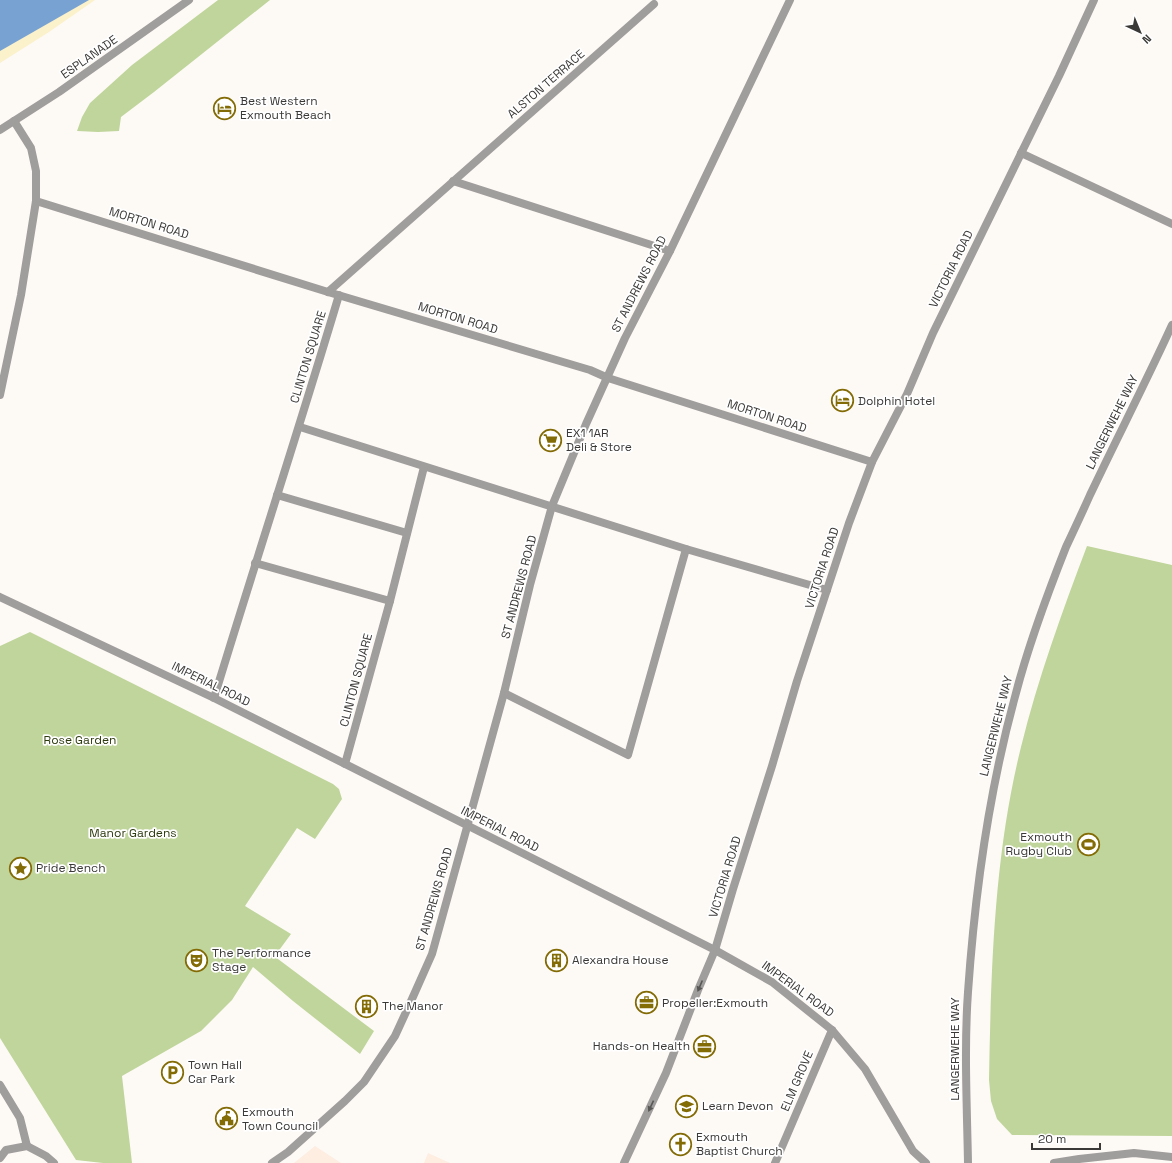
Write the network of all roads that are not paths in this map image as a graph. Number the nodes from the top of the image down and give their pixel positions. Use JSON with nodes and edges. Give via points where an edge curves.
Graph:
{"nodes":[{"id":1,"x":189,"y":0,"type":"edge"},
{"id":2,"x":790,"y":0,"type":"edge"},
{"id":3,"x":1094,"y":0,"type":"edge"},
{"id":4,"x":654,"y":4,"type":"dead end"},
{"id":5,"x":14,"y":121,"type":"junction"},
{"id":6,"x":0,"y":130,"type":"edge"},
{"id":7,"x":1021,"y":153,"type":"junction"},
{"id":8,"x":453,"y":181,"type":"junction"},
{"id":9,"x":36,"y":201,"type":"junction"},
{"id":10,"x":1172,"y":224,"type":"edge"},
{"id":11,"x":670,"y":251,"type":"junction"},
{"id":12,"x":328,"y":292,"type":"junction"},
{"id":13,"x":339,"y":295,"type":"junction"},
{"id":14,"x":1172,"y":325,"type":"edge"},
{"id":15,"x":608,"y":378,"type":"junction"},
{"id":16,"x":0,"y":395,"type":"edge"},
{"id":17,"x":300,"y":427,"type":"junction"},
{"id":18,"x":872,"y":462,"type":"junction"},
{"id":19,"x":424,"y":467,"type":"junction"},
{"id":20,"x":277,"y":495,"type":"junction"},
{"id":21,"x":552,"y":506,"type":"junction"},
{"id":22,"x":407,"y":533,"type":"junction"},
{"id":23,"x":686,"y":549,"type":"junction"},
{"id":24,"x":255,"y":563,"type":"junction"},
{"id":25,"x":827,"y":590,"type":"junction"},
{"id":26,"x":0,"y":597,"type":"edge"},
{"id":27,"x":390,"y":601,"type":"junction"},
{"id":28,"x":504,"y":692,"type":"junction"},
{"id":29,"x":214,"y":698,"type":"junction"},
{"id":30,"x":345,"y":764,"type":"junction"},
{"id":31,"x":466,"y":826,"type":"junction"},
{"id":32,"x":715,"y":950,"type":"junction"},
{"id":33,"x":832,"y":1030,"type":"junction"},
{"id":34,"x":1,"y":1089,"type":"edge"},
{"id":35,"x":27,"y":1146,"type":"junction"},
{"id":36,"x":1172,"y":1157,"type":"edge"},
{"id":37,"x":0,"y":1158,"type":"edge"},
{"id":38,"x":54,"y":1163,"type":"edge"},
{"id":39,"x":272,"y":1163,"type":"edge"},
{"id":40,"x":624,"y":1163,"type":"edge"},
{"id":41,"x":775,"y":1163,"type":"edge"},
{"id":42,"x":926,"y":1163,"type":"edge"},
{"id":43,"x":968,"y":1163,"type":"edge"},
{"id":44,"x":1054,"y":1163,"type":"edge"}],
"edges":[{"from":1,"to":5,"type":"street","name":"ESPLANADE"},
{"from":2,"to":11,"type":"street","name":"ST ANDREWS ROAD"},
{"from":3,"to":7,"type":"street","name":"VICTORIA ROAD"},
{"from":4,"to":8,"type":"street","name":"ALSTON TERRACE"},
{"from":5,"to":6,"type":"street","name":"ESPLANADE"},
{"from":5,"to":9,"type":"street","via":[[32,148],[36,170]]},
{"from":7,"to":10,"type":"street"},
{"from":7,"to":18,"type":"street","name":"VICTORIA ROAD"},
{"from":8,"to":11,"type":"street"},
{"from":8,"to":12,"type":"street","name":"ALSTON TERRACE"},
{"from":9,"to":12,"type":"street","name":"MORTON ROAD"},
{"from":9,"to":16,"type":"street","via":[[21,295]]},
{"from":11,"to":15,"type":"street","name":"ST ANDREWS ROAD","via":[[625,338]]},
{"from":12,"to":13,"type":"street","name":"MORTON ROAD"},
{"from":13,"to":15,"type":"street","name":"MORTON ROAD","via":[[590,370]]},
{"from":13,"to":17,"type":"street","name":"CLINTON SQUARE"},
{"from":14,"to":43,"type":"street","name":"LANGERWEHE WAY","via":[[1067,546],[1016,692],[998,764],[979,872],[967,993]]},
{"from":15,"to":18,"type":"street","name":"MORTON ROAD"},
{"from":15,"to":21,"type":"street","name":"ST ANDREWS ROAD"},
{"from":17,"to":19,"type":"street"},
{"from":17,"to":20,"type":"street","name":"CLINTON SQUARE"},
{"from":18,"to":25,"type":"street","name":"VICTORIA ROAD"},
{"from":19,"to":21,"type":"street"},
{"from":19,"to":22,"type":"street","name":"CLINTON SQUARE"},
{"from":20,"to":22,"type":"street"},
{"from":20,"to":24,"type":"street","name":"CLINTON SQUARE"},
{"from":21,"to":23,"type":"street"},
{"from":21,"to":28,"type":"street","name":"ST ANDREWS ROAD"},
{"from":22,"to":27,"type":"street","name":"CLINTON SQUARE"},
{"from":23,"to":25,"type":"street"},
{"from":23,"to":28,"type":"street","via":[[628,755]]},
{"from":24,"to":27,"type":"street"},
{"from":24,"to":29,"type":"street","name":"CLINTON SQUARE"},
{"from":25,"to":32,"type":"street","name":"VICTORIA ROAD","via":[[732,888]]},
{"from":26,"to":29,"type":"street","name":"IMPERIAL ROAD"},
{"from":27,"to":30,"type":"street","name":"CLINTON SQUARE"},
{"from":28,"to":31,"type":"street","name":"ST ANDREWS ROAD"},
{"from":29,"to":30,"type":"street","name":"IMPERIAL ROAD"},
{"from":30,"to":31,"type":"street","name":"IMPERIAL ROAD"},
{"from":31,"to":32,"type":"street","name":"IMPERIAL ROAD"},
{"from":31,"to":39,"type":"street","name":"ST ANDREWS ROAD","via":[[432,954],[395,1036],[364,1082],[288,1152]]},
{"from":32,"to":33,"type":"street","name":"IMPERIAL ROAD","via":[[772,982]]},
{"from":32,"to":40,"type":"street","name":"VICTORIA ROAD","one_way":true,"via":[[666,1073]]},
{"from":33,"to":41,"type":"street","name":"ELM GROVE"},
{"from":33,"to":42,"type":"street","name":"IMPERIAL ROAD","via":[[865,1069],[913,1151]]},
{"from":34,"to":35,"type":"street","via":[[20,1118]]},
{"from":35,"to":37,"type":"street","via":[[6,1150]]},
{"from":35,"to":38,"type":"street"},
{"from":36,"to":44,"type":"street","via":[[1134,1153]]}]}
